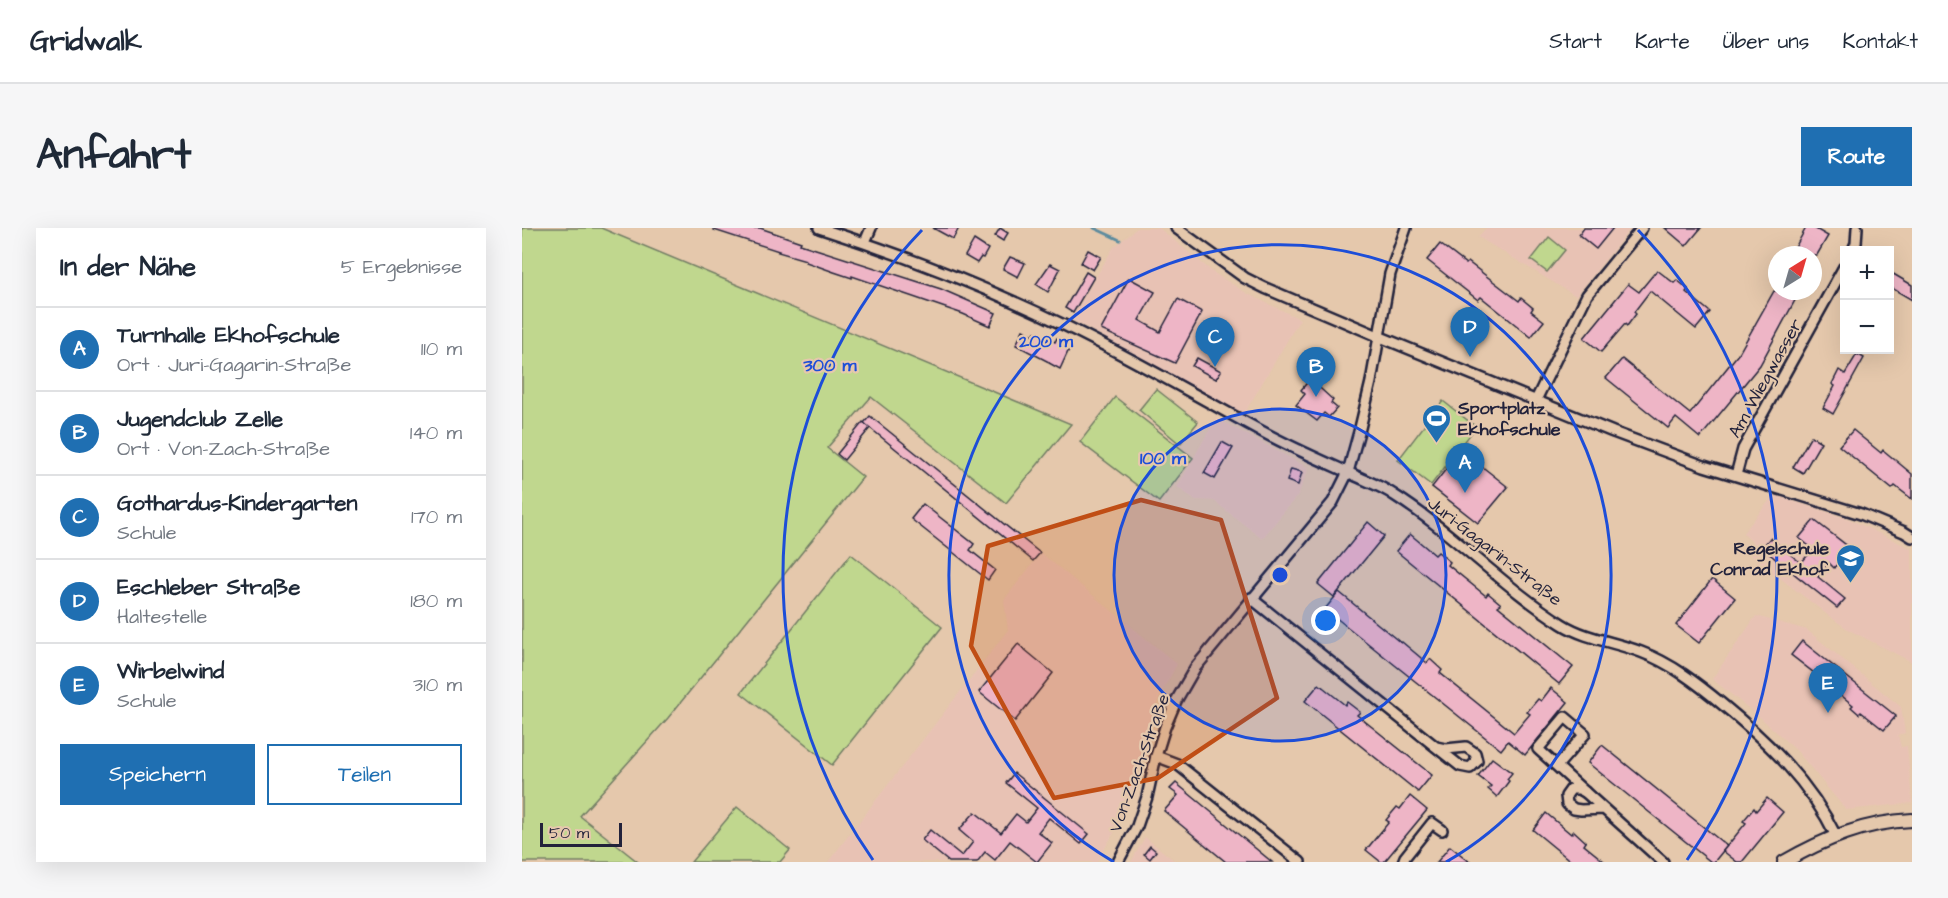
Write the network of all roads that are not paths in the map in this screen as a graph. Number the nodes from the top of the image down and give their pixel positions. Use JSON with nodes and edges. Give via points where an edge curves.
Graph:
{"nodes":[{"id":1,"x":819,"y":228,"type":"edge"},
{"id":2,"x":871,"y":228,"type":"edge"},
{"id":3,"x":1176,"y":228,"type":"edge"},
{"id":4,"x":1406,"y":228,"type":"edge"},
{"id":5,"x":1642,"y":228,"type":"edge"},
{"id":6,"x":1857,"y":228,"type":"edge"},
{"id":7,"x":865,"y":242,"type":"junction"},
{"id":8,"x":1855,"y":246,"type":"edge"},
{"id":9,"x":1840,"y":276,"type":"edge"},
{"id":10,"x":1378,"y":336,"type":"junction"},
{"id":11,"x":1536,"y":400,"type":"junction"},
{"id":12,"x":1347,"y":472,"type":"junction"},
{"id":13,"x":1736,"y":475,"type":"junction"},
{"id":14,"x":1912,"y":537,"type":"edge"},
{"id":15,"x":1251,"y":598,"type":"junction"},
{"id":16,"x":1436,"y":747,"type":"dead end"},
{"id":17,"x":1156,"y":756,"type":"junction"},
{"id":18,"x":1557,"y":766,"type":"junction"},
{"id":19,"x":1585,"y":792,"type":"junction"},
{"id":20,"x":1604,"y":809,"type":"junction"},
{"id":21,"x":1912,"y":820,"type":"edge"},
{"id":22,"x":1442,"y":830,"type":"dead end"},
{"id":23,"x":1836,"y":836,"type":"junction"},
{"id":24,"x":1118,"y":862,"type":"edge"},
{"id":25,"x":1300,"y":862,"type":"edge"},
{"id":26,"x":1403,"y":862,"type":"edge"},
{"id":27,"x":1663,"y":862,"type":"edge"},
{"id":28,"x":1784,"y":862,"type":"edge"}],
"edges":[{"from":1,"to":7,"type":"street","name":"Juri-Gagarin-Straße"},
{"from":2,"to":7,"type":"street"},
{"from":3,"to":10,"type":"street","via":[[1245,278]]},
{"from":4,"to":10,"type":"street","name":"Von-Zach-Straße","via":[[1390,274]]},
{"from":5,"to":11,"type":"street","via":[[1587,295]]},
{"from":6,"to":8,"type":"street"},
{"from":7,"to":12,"type":"street","name":"Juri-Gagarin-Straße","via":[[1068,327],[1282,442]]},
{"from":9,"to":13,"type":"street","name":"Am Wiegwasser","via":[[1743,449]]},
{"from":10,"to":11,"type":"street"},
{"from":10,"to":12,"type":"street","name":"Von-Zach-Straße","via":[[1371,382]]},
{"from":11,"to":13,"type":"street"},
{"from":12,"to":15,"type":"street","name":"Von-Zach-Straße","via":[[1333,501]]},
{"from":12,"to":23,"type":"street","name":"Juri-Gagarin-Straße","via":[[1390,492],[1426,516],[1528,602],[1566,627],[1641,652],[1701,687],[1790,767],[1822,808]]},
{"from":13,"to":14,"type":"street","via":[[1861,514]]},
{"from":15,"to":16,"type":"street"},
{"from":15,"to":17,"type":"street","name":"Von-Zach-Straße","via":[[1195,668],[1176,701]]},
{"from":17,"to":24,"type":"street","name":"Von-Zach-Straße","via":[[1137,826]]},
{"from":17,"to":25,"type":"street","via":[[1177,764]]},
{"from":18,"to":18,"type":"street","via":[[1538,749],[1565,717],[1585,734]]},
{"from":18,"to":19,"type":"street"},
{"from":19,"to":20,"type":"street"},
{"from":19,"to":20,"type":"street","via":[[1571,789],[1566,796],[1567,804],[1581,810]]},
{"from":20,"to":27,"type":"street"},
{"from":21,"to":23,"type":"street","via":[[1861,827]]},
{"from":22,"to":26,"type":"street","via":[[1432,823]]},
{"from":23,"to":28,"type":"street"}]}
